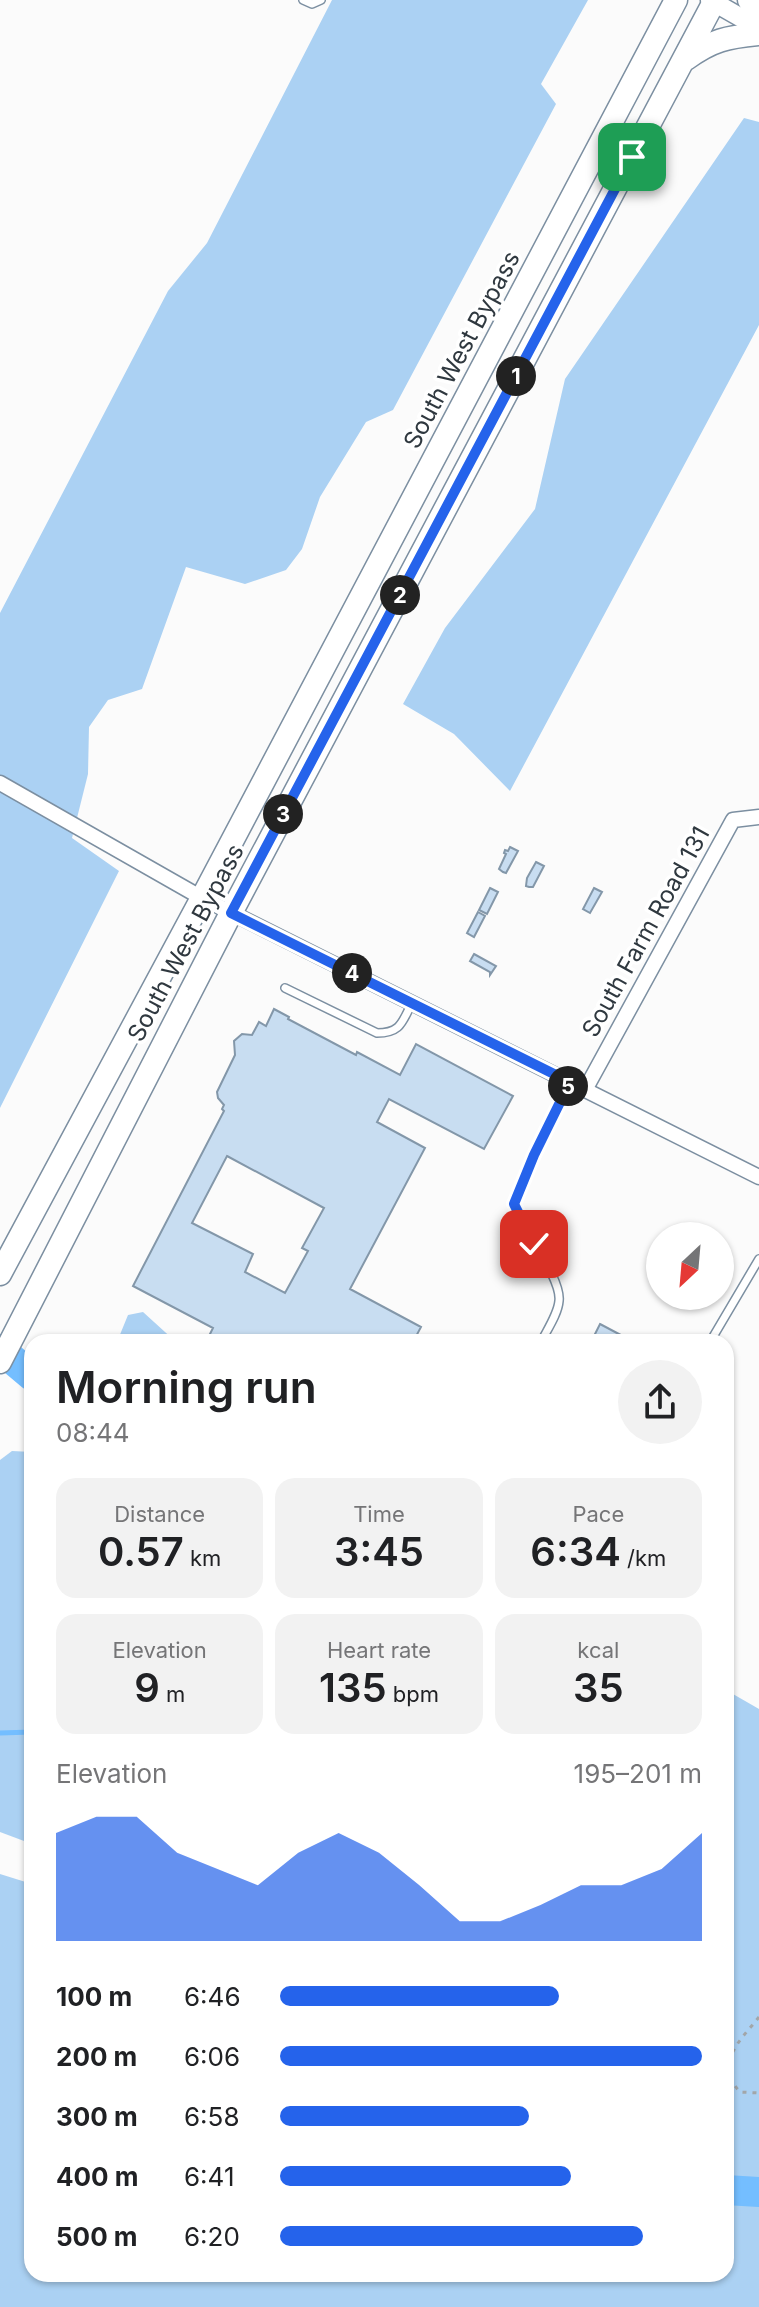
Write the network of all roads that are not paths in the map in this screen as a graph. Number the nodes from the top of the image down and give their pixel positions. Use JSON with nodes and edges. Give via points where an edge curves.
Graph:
{"nodes":[{"id":1,"x":303,"y":0,"type":"edge"},
{"id":2,"x":321,"y":0,"type":"edge"},
{"id":3,"x":676,"y":0,"type":"edge"},
{"id":4,"x":749,"y":0,"type":"edge"},
{"id":5,"x":713,"y":1,"type":"edge"},
{"id":6,"x":759,"y":17,"type":"edge"},
{"id":7,"x":759,"y":28,"type":"edge"},
{"id":8,"x":759,"y":34,"type":"edge"},
{"id":9,"x":682,"y":62,"type":"junction"},
{"id":10,"x":0,"y":783,"type":"edge"},
{"id":11,"x":759,"y":817,"type":"edge"},
{"id":12,"x":202,"y":898,"type":"junction"},
{"id":13,"x":231,"y":913,"type":"junction"},
{"id":14,"x":285,"y":988,"type":"dead end"},
{"id":15,"x":412,"y":1003,"type":"junction"},
{"id":16,"x":570,"y":1082,"type":"junction"},
{"id":17,"x":585,"y":1090,"type":"junction"},
{"id":18,"x":759,"y":1177,"type":"edge"},
{"id":19,"x":759,"y":1259,"type":"edge"},
{"id":20,"x":1,"y":1272,"type":"edge"},
{"id":21,"x":545,"y":1334,"type":"edge"},
{"id":22,"x":715,"y":1334,"type":"edge"},
{"id":23,"x":0,"y":1362,"type":"edge"}],
"edges":[{"from":1,"to":2,"type":"lane"},
{"from":3,"to":12,"type":"main road","name":"South West Bypass"},
{"from":4,"to":6,"type":"main road"},
{"from":5,"to":7,"type":"street"},
{"from":5,"to":9,"type":"main road","name":"South West Bypass"},
{"from":8,"to":9,"type":"main road","via":[[708,44]]},
{"from":9,"to":13,"type":"main road","name":"South West Bypass"},
{"from":10,"to":12,"type":"street"},
{"from":11,"to":17,"type":"street","name":"South Farm Road 131","via":[[733,820]]},
{"from":12,"to":13,"type":"street"},
{"from":12,"to":20,"type":"main road","name":"South West Bypass"},
{"from":13,"to":15,"type":"street"},
{"from":13,"to":23,"type":"main road","name":"South West Bypass"},
{"from":14,"to":15,"type":"lane","via":[[377,1033],[399,1027]]},
{"from":15,"to":16,"type":"street"},
{"from":16,"to":17,"type":"street"},
{"from":16,"to":21,"type":"lane","via":[[514,1204],[559,1289],[559,1303]]},
{"from":17,"to":18,"type":"street"},
{"from":19,"to":22,"type":"lane"}]}
